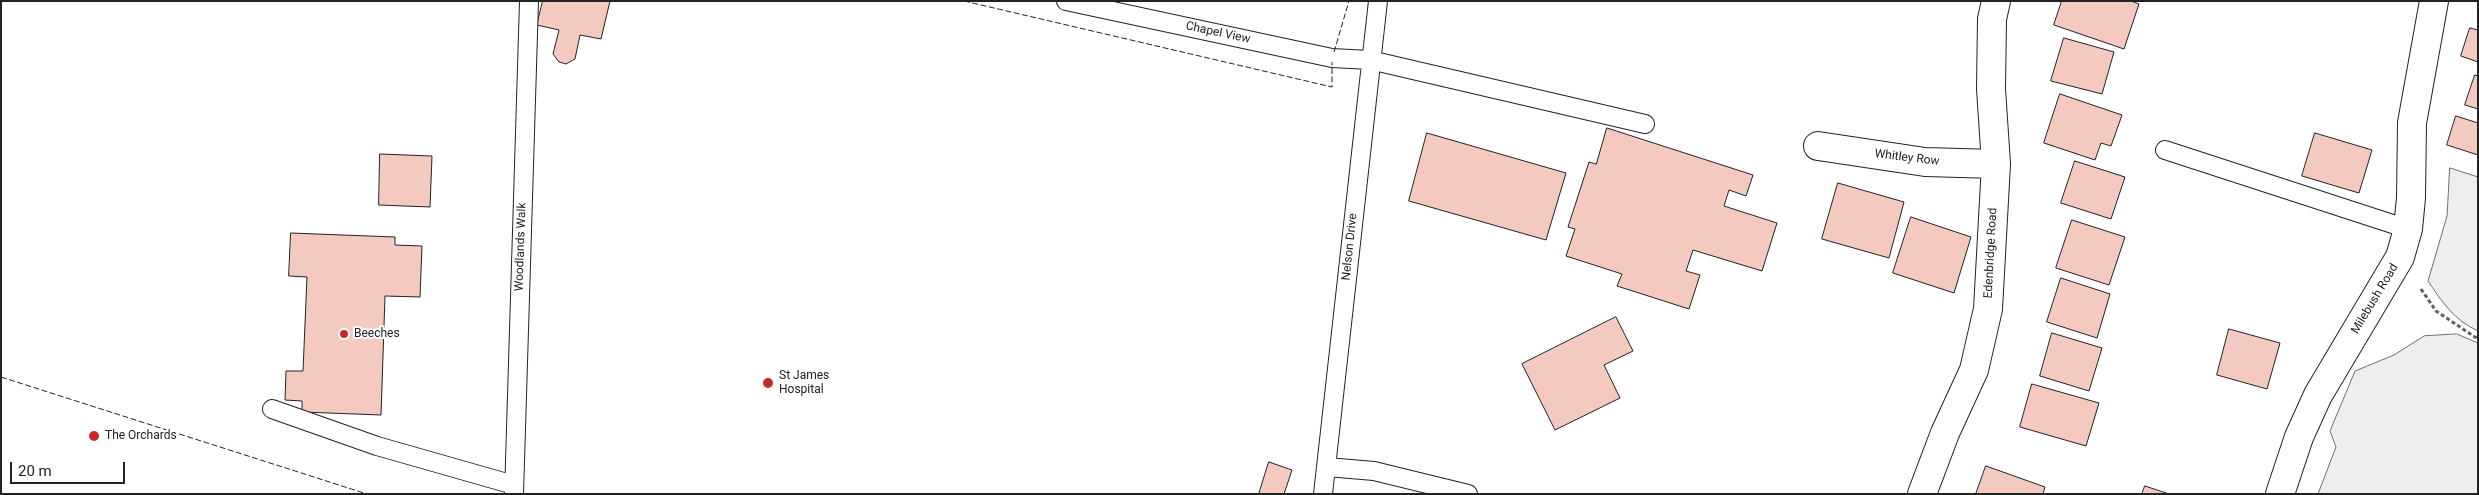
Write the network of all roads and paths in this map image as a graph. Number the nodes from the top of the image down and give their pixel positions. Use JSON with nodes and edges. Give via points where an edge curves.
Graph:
{"nodes":[{"id":1,"x":529,"y":1,"type":"edge"},
{"id":2,"x":1066,"y":1,"type":"edge"},
{"id":3,"x":1378,"y":1,"type":"edge"},
{"id":4,"x":1996,"y":1,"type":"edge"},
{"id":5,"x":2434,"y":1,"type":"edge"},
{"id":6,"x":1370,"y":60,"type":"junction"},
{"id":7,"x":1645,"y":124,"type":"dead end"},
{"id":8,"x":1818,"y":146,"type":"dead end"},
{"id":9,"x":2165,"y":150,"type":"dead end"},
{"id":10,"x":1996,"y":164,"type":"junction"},
{"id":11,"x":2408,"y":229,"type":"junction"},
{"id":12,"x":2400,"y":257,"type":"junction"},
{"id":13,"x":2478,"y":339,"type":"edge"},
{"id":14,"x":272,"y":409,"type":"dead end"},
{"id":15,"x":1327,"y":467,"type":"junction"},
{"id":16,"x":514,"y":490,"type":"edge"},
{"id":17,"x":1323,"y":494,"type":"edge"},
{"id":18,"x":1468,"y":494,"type":"edge"},
{"id":19,"x":1922,"y":494,"type":"edge"},
{"id":20,"x":2280,"y":494,"type":"edge"}],
"edges":[{"from":1,"to":16,"type":"lane","name":"Woodlands Walk"},
{"from":2,"to":6,"type":"lane","name":"Chapel View","via":[[1332,58]]},
{"from":3,"to":6,"type":"lane","name":"Nelson Drive"},
{"from":4,"to":10,"type":"street","name":"Edenbridge Road","via":[[1992,19],[1991,89]]},
{"from":5,"to":11,"type":"street","name":"Milebush Road","via":[[2412,123]]},
{"from":6,"to":7,"type":"lane","name":"Chapel View"},
{"from":6,"to":15,"type":"lane","name":"Nelson Drive"},
{"from":8,"to":10,"type":"street","name":"Whitley Row","via":[[1925,162]]},
{"from":9,"to":11,"type":"lane"},
{"from":10,"to":19,"type":"street","name":"Edenbridge Road","via":[[1988,309],[1974,370]]},
{"from":11,"to":12,"type":"street","name":"Milebush Road"},
{"from":12,"to":13,"type":"path","via":[[2436,311]]},
{"from":12,"to":20,"type":"street","name":"Milebush Road","via":[[2318,396],[2299,437]]},
{"from":14,"to":16,"type":"lane"},
{"from":15,"to":17,"type":"lane","name":"Nelson Drive"},
{"from":15,"to":18,"type":"lane","via":[[1374,471]]}]}
